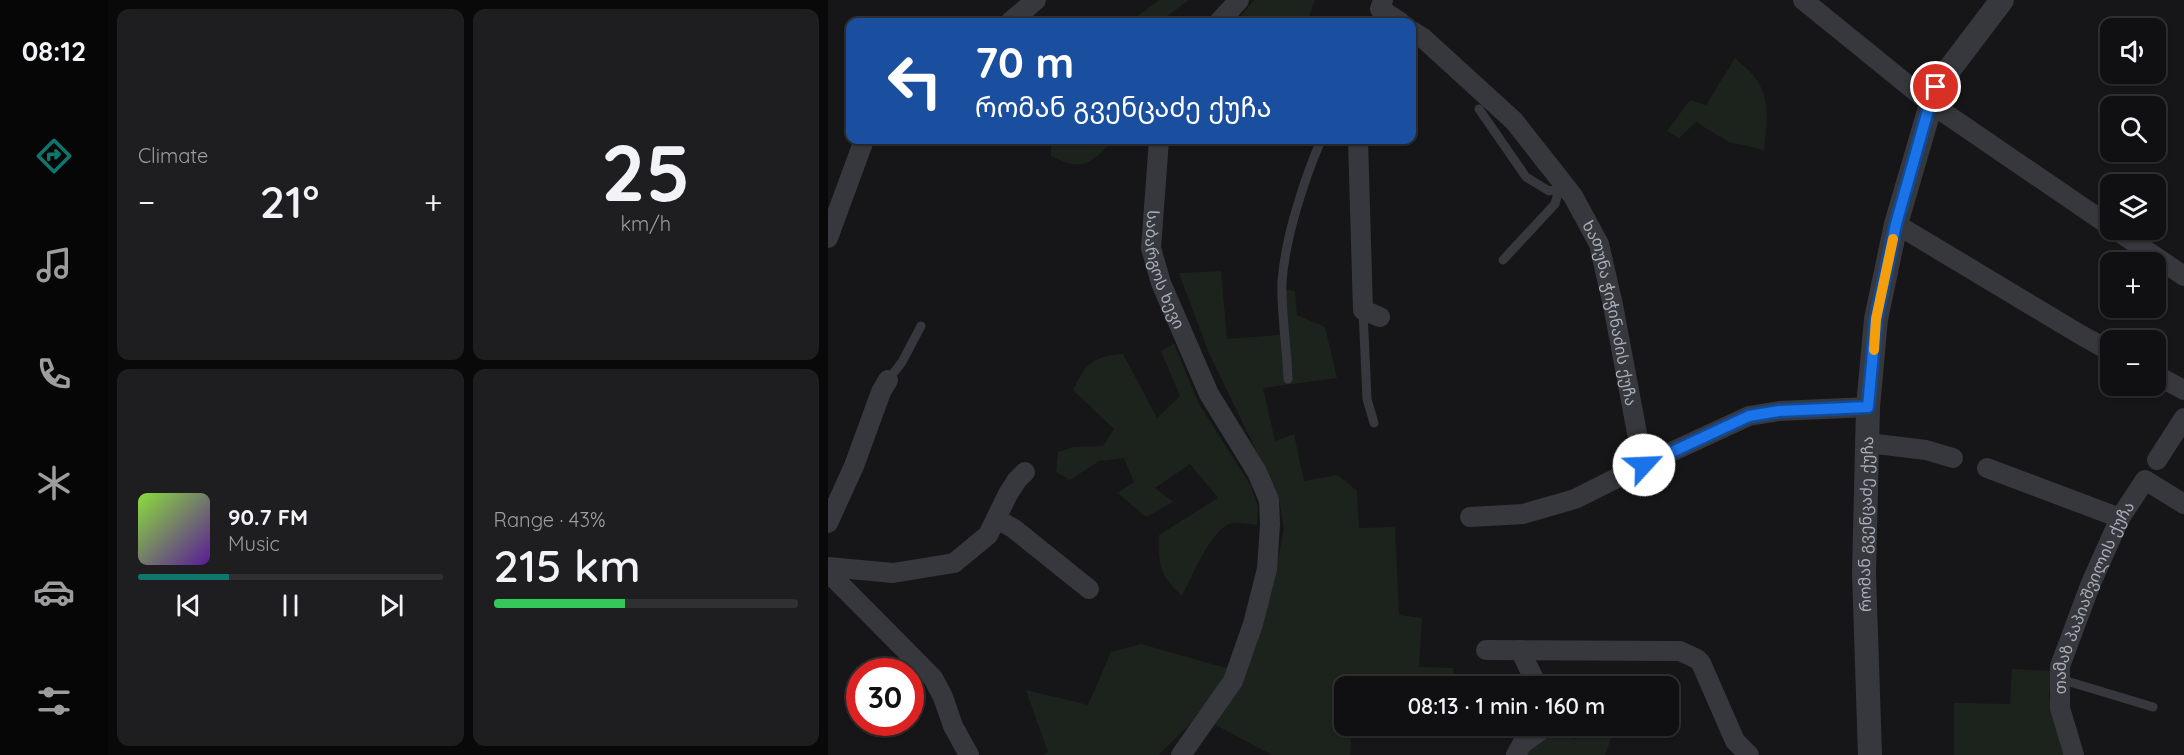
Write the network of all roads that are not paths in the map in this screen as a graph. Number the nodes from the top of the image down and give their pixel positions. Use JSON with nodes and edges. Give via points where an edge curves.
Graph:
{"nodes":[{"id":1,"x":1035,"y":0,"type":"edge"},
{"id":2,"x":1239,"y":0,"type":"edge"},
{"id":3,"x":1803,"y":0,"type":"edge"},
{"id":4,"x":2002,"y":0,"type":"edge"},
{"id":5,"x":1015,"y":18,"type":"edge"},
{"id":6,"x":1223,"y":18,"type":"edge"},
{"id":7,"x":1416,"y":35,"type":"edge"},
{"id":8,"x":1930,"y":103,"type":"junction"},
{"id":9,"x":1479,"y":109,"type":"dead end"},
{"id":10,"x":863,"y":144,"type":"edge"},
{"id":11,"x":1159,"y":144,"type":"edge"},
{"id":12,"x":1320,"y":144,"type":"edge"},
{"id":13,"x":1358,"y":144,"type":"edge"},
{"id":14,"x":1563,"y":188,"type":"junction"},
{"id":15,"x":2100,"y":219,"type":"edge"},
{"id":16,"x":1896,"y":224,"type":"junction"},
{"id":17,"x":828,"y":238,"type":"edge"},
{"id":18,"x":2131,"y":240,"type":"edge"},
{"id":19,"x":1503,"y":260,"type":"dead end"},
{"id":20,"x":2184,"y":276,"type":"edge"},
{"id":21,"x":1371,"y":313,"type":"joint"},
{"id":22,"x":921,"y":326,"type":"dead end"},
{"id":23,"x":2100,"y":345,"type":"edge"},
{"id":24,"x":1288,"y":379,"type":"dead end"},
{"id":25,"x":888,"y":380,"type":"joint"},
{"id":26,"x":2166,"y":380,"type":"edge"},
{"id":27,"x":2184,"y":390,"type":"edge"},
{"id":28,"x":1868,"y":407,"type":"junction"},
{"id":29,"x":2184,"y":418,"type":"edge"},
{"id":30,"x":1374,"y":423,"type":"dead end"},
{"id":31,"x":1868,"y":443,"type":"junction"},
{"id":32,"x":1953,"y":458,"type":"dead end"},
{"id":33,"x":2157,"y":460,"type":"dead end"},
{"id":34,"x":1644,"y":465,"type":"junction"},
{"id":35,"x":1987,"y":468,"type":"dead end"},
{"id":36,"x":1025,"y":472,"type":"dead end"},
{"id":37,"x":2184,"y":504,"type":"edge"},
{"id":38,"x":1470,"y":517,"type":"dead end"},
{"id":39,"x":996,"y":519,"type":"junction"},
{"id":40,"x":2121,"y":519,"type":"junction"},
{"id":41,"x":828,"y":523,"type":"edge"},
{"id":42,"x":828,"y":567,"type":"edge"},
{"id":43,"x":828,"y":572,"type":"edge"},
{"id":44,"x":1089,"y":589,"type":"dead end"},
{"id":45,"x":1486,"y":650,"type":"dead end"},
{"id":46,"x":1520,"y":650,"type":"junction"},
{"id":47,"x":1533,"y":676,"type":"edge"},
{"id":48,"x":2060,"y":679,"type":"junction"},
{"id":49,"x":2153,"y":707,"type":"dead end"},
{"id":50,"x":1533,"y":736,"type":"edge"},
{"id":51,"x":969,"y":755,"type":"edge"},
{"id":52,"x":1181,"y":755,"type":"edge"},
{"id":53,"x":1516,"y":755,"type":"edge"},
{"id":54,"x":1749,"y":755,"type":"edge"},
{"id":55,"x":1870,"y":755,"type":"edge"},
{"id":56,"x":2074,"y":755,"type":"edge"}],
"edges":[{"from":1,"to":5,"type":"street"},
{"from":2,"to":6,"type":"street"},
{"from":3,"to":8,"type":"street"},
{"from":4,"to":8,"type":"street","name":"რომან გვენცაძე ქუჩა","via":[[1936,87]]},
{"from":7,"to":14,"type":"street","name":"ხათუნა ჭიჭინაძის ქუჩა","via":[[1514,122]]},
{"from":8,"to":15,"type":"street"},
{"from":8,"to":16,"type":"street","name":"რომან გვენცაძე ქუჩა"},
{"from":9,"to":14,"type":"lane","via":[[1526,177],[1549,191]]},
{"from":10,"to":17,"type":"street"},
{"from":11,"to":52,"type":"street","name":"საბარგოს ხევი","via":[[1151,248],[1161,283],[1209,394],[1257,472],[1269,500],[1270,524],[1267,569],[1233,681]]},
{"from":12,"to":24,"type":"lane","via":[[1287,248],[1282,283]]},
{"from":13,"to":21,"type":"street"},
{"from":14,"to":19,"type":"lane","via":[[1555,204]]},
{"from":14,"to":34,"type":"street","name":"ხათუნა ჭიჭინაძის ქუჩა","via":[[1573,196],[1599,244]]},
{"from":16,"to":23,"type":"street"},
{"from":16,"to":28,"type":"street","name":"რომან გვენცაძე ქუჩა","via":[[1876,319]]},
{"from":18,"to":20,"type":"street"},
{"from":21,"to":30,"type":"lane","via":[[1367,399]]},
{"from":22,"to":25,"type":"lane"},
{"from":25,"to":41,"type":"street"},
{"from":26,"to":27,"type":"street"},
{"from":28,"to":31,"type":"street","name":"რომან გვენცაძე ქუჩა"},
{"from":28,"to":34,"type":"street","via":[[1749,416]]},
{"from":29,"to":33,"type":"street"},
{"from":31,"to":32,"type":"street","via":[[1926,450]]},
{"from":31,"to":55,"type":"street","name":"რომან გვენცაძე ქუჩა","via":[[1864,573]]},
{"from":34,"to":38,"type":"street","via":[[1575,499],[1523,514]]},
{"from":35,"to":40,"type":"street"},
{"from":36,"to":39,"type":"street"},
{"from":37,"to":40,"type":"street","name":"თამაზ პაპიაშვილის ქუჩა","via":[[2145,480]]},
{"from":39,"to":42,"type":"street","via":[[988,535],[954,562],[893,573]]},
{"from":39,"to":44,"type":"street","via":[[1013,528]]},
{"from":40,"to":48,"type":"street","name":"თამაზ პაპიაშვილის ქუჩა","via":[[2074,627],[2060,666]]},
{"from":43,"to":51,"type":"street","via":[[933,678]]},
{"from":45,"to":46,"type":"street"},
{"from":46,"to":47,"type":"street"},
{"from":46,"to":54,"type":"street","via":[[1680,651],[1701,663],[1735,741]]},
{"from":48,"to":49,"type":"lane"},
{"from":48,"to":56,"type":"street","name":"თამაზ პაპიაშვილის ქუჩა","via":[[2060,708]]},
{"from":50,"to":53,"type":"street"}]}
